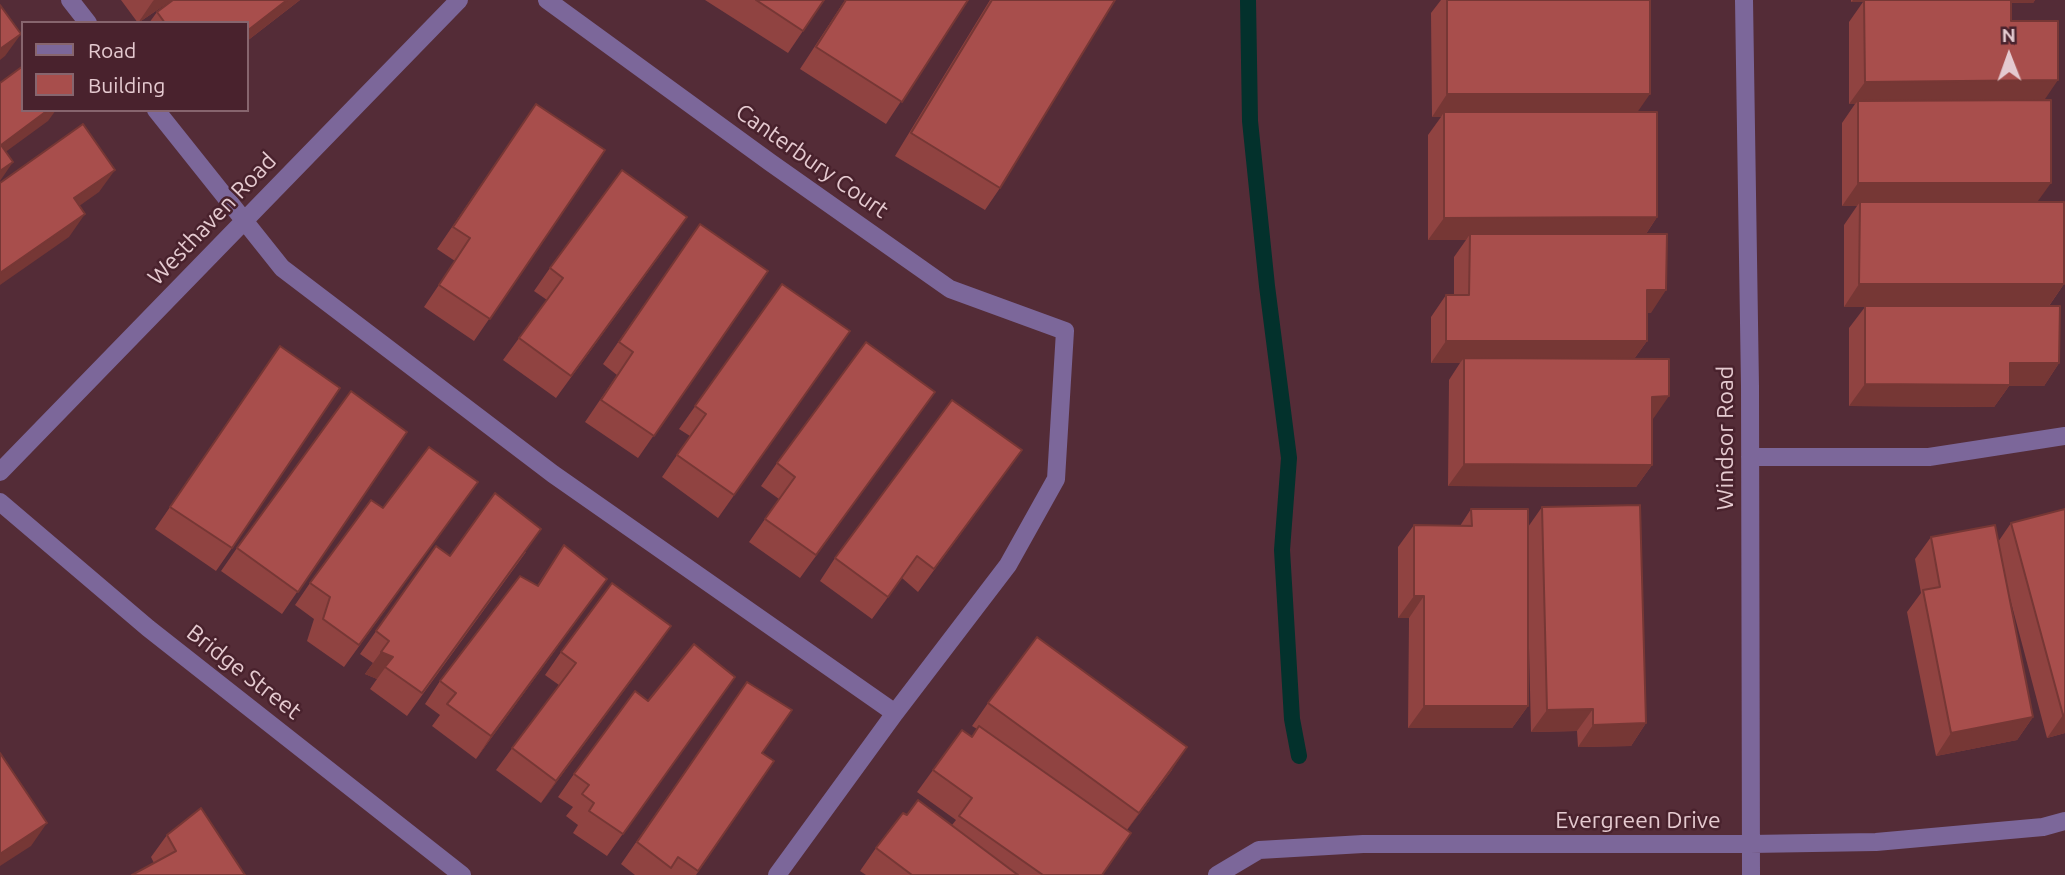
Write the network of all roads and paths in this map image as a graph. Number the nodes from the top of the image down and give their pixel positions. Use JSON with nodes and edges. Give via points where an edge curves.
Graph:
{"nodes":[{"id":1,"x":70,"y":0,"type":"edge"},
{"id":2,"x":459,"y":0,"type":"edge"},
{"id":3,"x":547,"y":0,"type":"edge"},
{"id":4,"x":1744,"y":0,"type":"edge"},
{"id":5,"x":86,"y":21,"type":"edge"},
{"id":6,"x":158,"y":112,"type":"edge"},
{"id":7,"x":243,"y":221,"type":"junction"},
{"id":8,"x":2065,"y":436,"type":"edge"},
{"id":9,"x":1750,"y":457,"type":"junction"},
{"id":10,"x":0,"y":472,"type":"edge"},
{"id":11,"x":0,"y":502,"type":"edge"},
{"id":12,"x":895,"y":713,"type":"junction"},
{"id":13,"x":2065,"y":821,"type":"edge"},
{"id":14,"x":1750,"y":844,"type":"junction"},
{"id":15,"x":462,"y":875,"type":"edge"},
{"id":16,"x":777,"y":875,"type":"edge"},
{"id":17,"x":1217,"y":875,"type":"edge"},
{"id":18,"x":1751,"y":875,"type":"edge"}],
"edges":[{"from":1,"to":5,"type":"street"},
{"from":2,"to":7,"type":"street","name":"Westhaven Road"},
{"from":3,"to":12,"type":"street","name":"Canterbury Court","via":[[950,289],[1065,331],[1056,480],[1008,565]]},
{"from":4,"to":9,"type":"street","name":"Windsor Road"},
{"from":6,"to":7,"type":"street"},
{"from":7,"to":10,"type":"street","name":"Westhaven Road"},
{"from":7,"to":12,"type":"street","via":[[282,268],[553,474]]},
{"from":8,"to":9,"type":"street","via":[[1929,457]]},
{"from":9,"to":14,"type":"street","name":"Windsor Road"},
{"from":11,"to":15,"type":"street","name":"Bridge Street","via":[[148,628]]},
{"from":12,"to":16,"type":"street"},
{"from":13,"to":14,"type":"street","name":"Evergreen Drive","via":[[2043,827],[1876,842]]},
{"from":14,"to":17,"type":"street","name":"Evergreen Drive","via":[[1363,844],[1259,850]]},
{"from":14,"to":18,"type":"street","name":"Windsor Road"}]}
